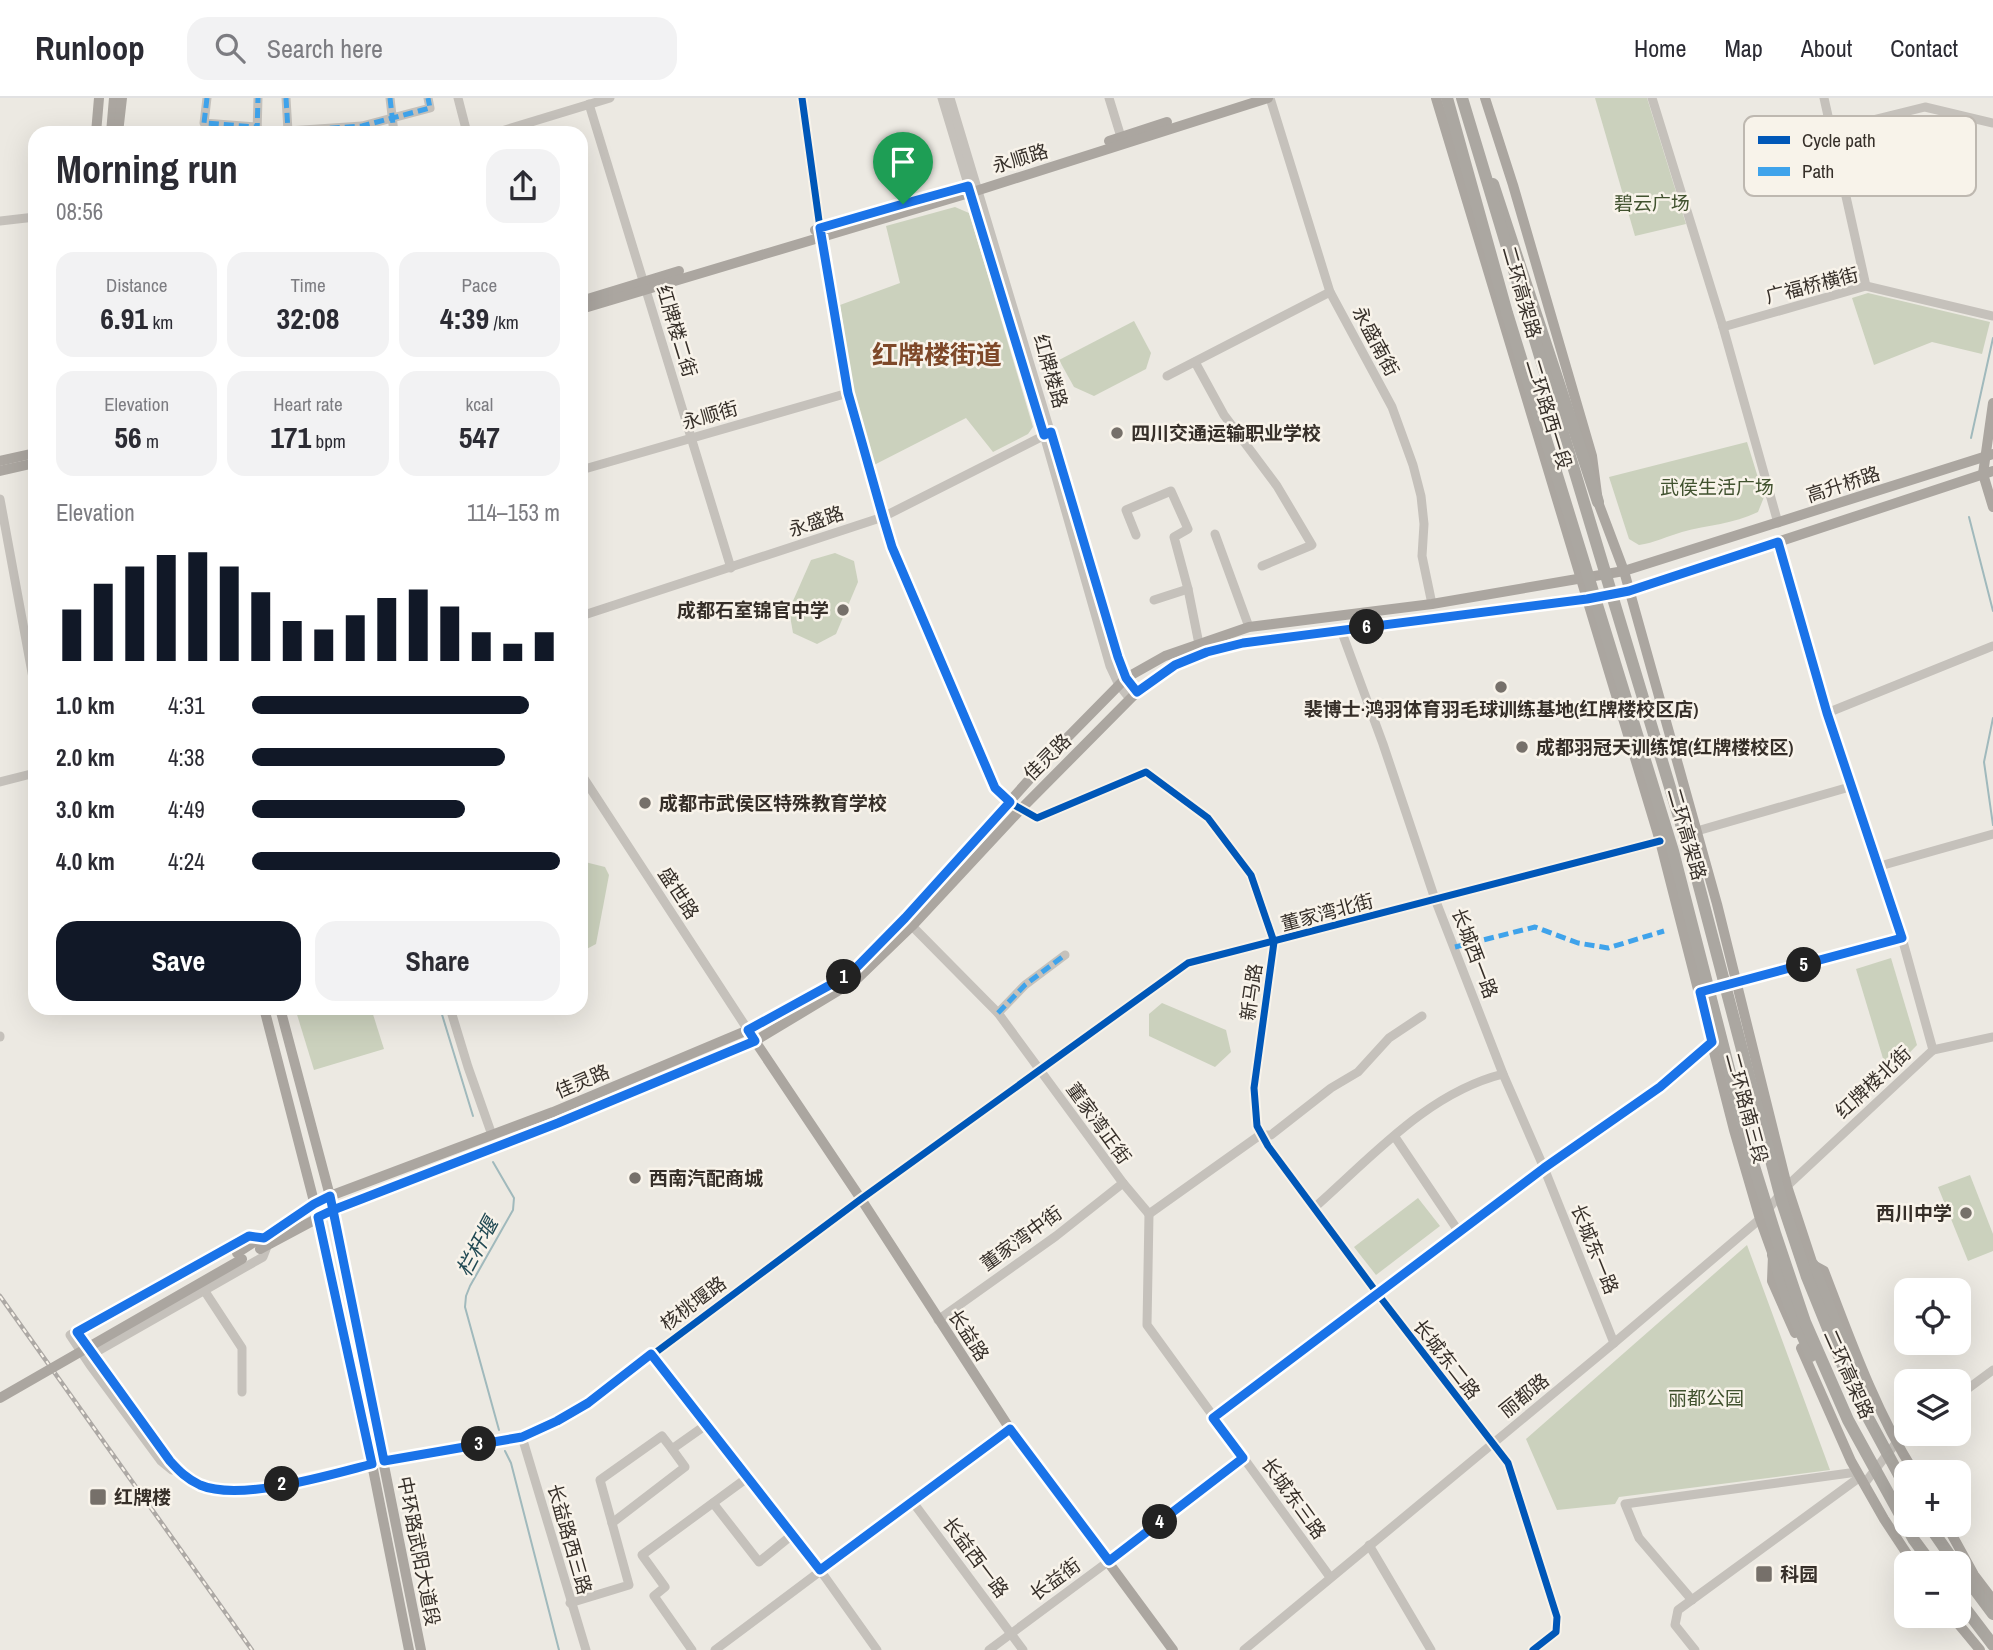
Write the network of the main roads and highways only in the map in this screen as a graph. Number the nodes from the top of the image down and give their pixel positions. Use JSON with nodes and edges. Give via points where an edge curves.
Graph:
{"nodes":[{"id":1,"x":99,"y":98,"type":"edge"},
{"id":2,"x":107,"y":98,"type":"edge"},
{"id":3,"x":114,"y":98,"type":"edge"},
{"id":4,"x":122,"y":98,"type":"edge"},
{"id":5,"x":1243,"y":98,"type":"edge"},
{"id":6,"x":1269,"y":98,"type":"edge"},
{"id":7,"x":1436,"y":98,"type":"edge"},
{"id":8,"x":1447,"y":98,"type":"edge"},
{"id":9,"x":1462,"y":98,"type":"edge"},
{"id":10,"x":1485,"y":98,"type":"edge"},
{"id":11,"x":97,"y":126,"type":"edge"},
{"id":12,"x":105,"y":126,"type":"edge"},
{"id":13,"x":112,"y":126,"type":"edge"},
{"id":14,"x":119,"y":126,"type":"edge"},
{"id":15,"x":1470,"y":128,"type":"junction"},
{"id":16,"x":973,"y":188,"type":"junction"},
{"id":17,"x":645,"y":286,"type":"junction"},
{"id":18,"x":588,"y":299,"type":"edge"},
{"id":19,"x":588,"y":306,"type":"edge"},
{"id":20,"x":1993,"y":403,"type":"edge"},
{"id":21,"x":28,"y":455,"type":"edge"},
{"id":22,"x":1989,"y":455,"type":"edge"},
{"id":23,"x":0,"y":461,"type":"edge"},
{"id":24,"x":28,"y":465,"type":"edge"},
{"id":25,"x":0,"y":471,"type":"edge"},
{"id":26,"x":1988,"y":473,"type":"edge"},
{"id":27,"x":1598,"y":502,"type":"junction"},
{"id":28,"x":1993,"y":507,"type":"edge"},
{"id":29,"x":1624,"y":571,"type":"junction"},
{"id":30,"x":1581,"y":579,"type":"junction"},
{"id":31,"x":1629,"y":591,"type":"junction"},
{"id":32,"x":1587,"y":599,"type":"junction"},
{"id":33,"x":266,"y":1015,"type":"edge"},
{"id":34,"x":282,"y":1015,"type":"edge"},
{"id":35,"x":748,"y":1030,"type":"junction"},
{"id":36,"x":755,"y":1041,"type":"junction"},
{"id":37,"x":330,"y":1196,"type":"junction"},
{"id":38,"x":314,"y":1204,"type":"junction"},
{"id":39,"x":333,"y":1210,"type":"junction"},
{"id":40,"x":318,"y":1217,"type":"junction"},
{"id":41,"x":266,"y":1241,"type":"junction"},
{"id":42,"x":1773,"y":1255,"type":"junction"},
{"id":43,"x":240,"y":1256,"type":"junction"},
{"id":44,"x":1813,"y":1265,"type":"junction"},
{"id":45,"x":0,"y":1389,"type":"edge"},
{"id":46,"x":0,"y":1398,"type":"edge"},
{"id":47,"x":1899,"y":1460,"type":"edge"},
{"id":48,"x":1907,"y":1460,"type":"edge"},
{"id":49,"x":1894,"y":1466,"type":"edge"},
{"id":50,"x":1936,"y":1537,"type":"edge"},
{"id":51,"x":1940,"y":1537,"type":"edge"},
{"id":52,"x":1954,"y":1537,"type":"edge"},
{"id":53,"x":1914,"y":1540,"type":"junction"},
{"id":54,"x":1941,"y":1544,"type":"junction"},
{"id":55,"x":1906,"y":1551,"type":"edge"},
{"id":56,"x":1922,"y":1551,"type":"edge"},
{"id":57,"x":1946,"y":1551,"type":"edge"},
{"id":58,"x":1971,"y":1584,"type":"edge"},
{"id":59,"x":1993,"y":1600,"type":"edge"},
{"id":60,"x":1993,"y":1614,"type":"edge"},
{"id":61,"x":1971,"y":1616,"type":"edge"},
{"id":62,"x":1971,"y":1627,"type":"edge"},
{"id":63,"x":1962,"y":1628,"type":"edge"},
{"id":64,"x":1993,"y":1645,"type":"edge"},
{"id":65,"x":409,"y":1650,"type":"edge"},
{"id":66,"x":421,"y":1650,"type":"edge"},
{"id":67,"x":1173,"y":1650,"type":"edge"},
{"id":68,"x":1980,"y":1650,"type":"edge"},
{"id":69,"x":1986,"y":1650,"type":"edge"}],
"edges":[{"from":1,"to":11,"type":"main road"},
{"from":2,"to":12,"type":"main road"},
{"from":3,"to":13,"type":"main road"},
{"from":4,"to":14,"type":"main road"},
{"from":5,"to":16,"type":"main road"},
{"from":6,"to":16,"type":"main road","name":"永顺路"},
{"from":7,"to":30,"type":"main road","name":"二环路西一段"},
{"from":8,"to":53,"type":"highway","name":"二环高架路","bridge":true,"via":[[1507,313],[1673,851],[1775,1233],[1805,1322],[1838,1399]]},
{"from":9,"to":15,"type":"highway","name":"二环高架路","bridge":true},
{"from":10,"to":27,"type":"main road","name":"二环路西一段","via":[[1592,456]]},
{"from":15,"to":27,"type":"highway","bridge":true,"via":[[1499,198]]},
{"from":15,"to":49,"type":"highway","name":"二环高架路","bridge":true,"via":[[1694,867],[1782,1202],[1852,1388]]},
{"from":16,"to":17,"type":"main road","name":"永顺路"},
{"from":17,"to":18,"type":"main road"},
{"from":17,"to":19,"type":"main road","name":"永顺路"},
{"from":20,"to":22,"type":"main road"},
{"from":21,"to":23,"type":"main road"},
{"from":22,"to":26,"type":"main road"},
{"from":22,"to":29,"type":"main road","name":"高升桥路"},
{"from":24,"to":25,"type":"main road"},
{"from":26,"to":28,"type":"main road"},
{"from":26,"to":31,"type":"main road","name":"高升桥路"},
{"from":27,"to":29,"type":"main road","name":"二环路西一段"},
{"from":29,"to":30,"type":"main road","name":"高升桥路"},
{"from":29,"to":31,"type":"main road","name":"二环路南三段"},
{"from":30,"to":32,"type":"main road","name":"二环路西一段"},
{"from":30,"to":35,"type":"main road","name":"佳灵路","via":[[1433,604],[1249,627],[1165,656],[1122,682],[850,974]]},
{"from":31,"to":32,"type":"main road","name":"高升桥路"},
{"from":31,"to":44,"type":"main road","name":"二环路南三段","via":[[1697,831],[1787,1186]]},
{"from":32,"to":36,"type":"main road","name":"佳灵路","via":[[1243,643],[1175,665],[1133,695],[856,980]]},
{"from":32,"to":42,"type":"main road","name":"二环路南三段","via":[[1660,841],[1734,1130]]},
{"from":33,"to":38,"type":"main road","name":"中环路武阳大道段"},
{"from":34,"to":37,"type":"main road","name":"中环路武阳大道段"},
{"from":35,"to":36,"type":"main road","name":"长益路"},
{"from":35,"to":37,"type":"main road","name":"佳灵路","via":[[553,1112]]},
{"from":36,"to":39,"type":"main road","name":"佳灵路"},
{"from":36,"to":67,"type":"main road","name":"长益路","via":[[1010,1429]]},
{"from":37,"to":38,"type":"main road","name":"佳灵路"},
{"from":37,"to":39,"type":"main road","name":"中环路武阳大道段"},
{"from":38,"to":40,"type":"main road","name":"中环路武阳大道段"},
{"from":38,"to":41,"type":"main road","name":"佳灵路"},
{"from":39,"to":40,"type":"main road","name":"佳灵路"},
{"from":39,"to":66,"type":"main road","name":"中环路武阳大道段"},
{"from":40,"to":41,"type":"main road","name":"佳灵路"},
{"from":40,"to":65,"type":"main road","name":"中环路武阳大道段"},
{"from":41,"to":43,"type":"main road","name":"佳灵路"},
{"from":42,"to":53,"type":"highway","bridge":true,"via":[[1789,1304],[1840,1419],[1899,1525]]},
{"from":42,"to":55,"type":"main road","name":"二环路南三段","via":[[1772,1281],[1860,1478]]},
{"from":43,"to":45,"type":"main road","name":"佳灵路"},
{"from":43,"to":46,"type":"main road","name":"佳灵路","bridge":true},
{"from":44,"to":47,"type":"highway","bridge":true,"via":[[1869,1407]]},
{"from":44,"to":48,"type":"main road","name":"二环路南三段","via":[[1824,1271],[1857,1356]]},
{"from":50,"to":54,"type":"highway"},
{"from":51,"to":54,"type":"highway"},
{"from":52,"to":59,"type":"main road"},
{"from":53,"to":56,"type":"highway","name":"二环高架路","bridge":true},
{"from":54,"to":57,"type":"highway"},
{"from":58,"to":60,"type":"highway"},
{"from":61,"to":64,"type":"highway"},
{"from":62,"to":69,"type":"highway"},
{"from":63,"to":68,"type":"main road"}]}
